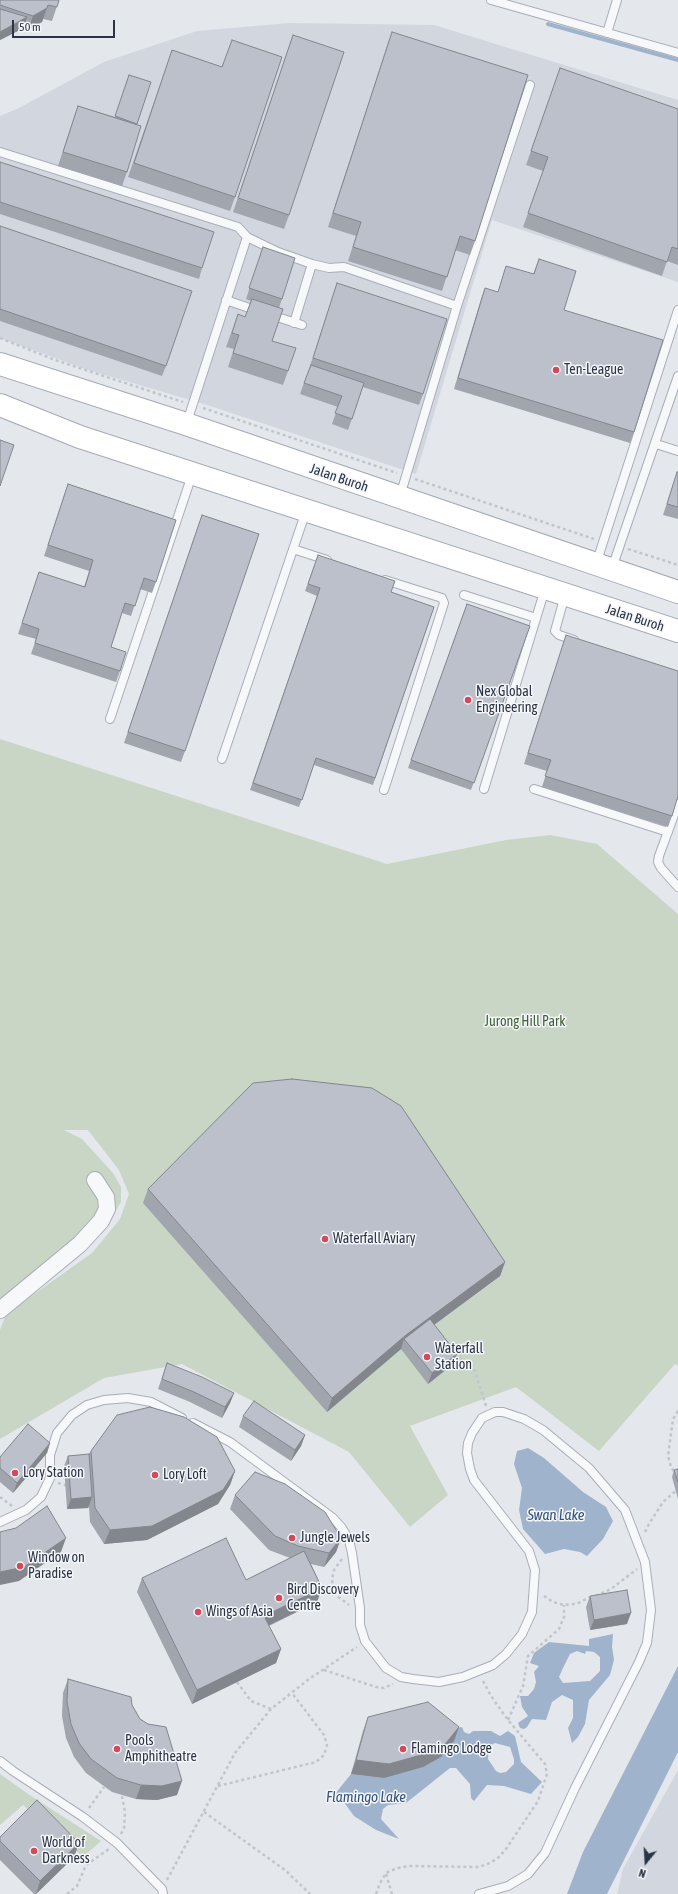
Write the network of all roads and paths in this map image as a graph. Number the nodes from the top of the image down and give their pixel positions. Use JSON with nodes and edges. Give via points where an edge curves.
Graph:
{"nodes":[{"id":1,"x":492,"y":0,"type":"edge"},
{"id":2,"x":617,"y":0,"type":"edge"},
{"id":3,"x":608,"y":33,"type":"junction"},
{"id":4,"x":678,"y":53,"type":"edge"},
{"id":5,"x":530,"y":85,"type":"dead end"},
{"id":6,"x":0,"y":152,"type":"edge"},
{"id":7,"x":247,"y":237,"type":"junction"},
{"id":8,"x":312,"y":264,"type":"junction"},
{"id":9,"x":226,"y":300,"type":"junction"},
{"id":10,"x":457,"y":306,"type":"junction"},
{"id":11,"x":678,"y":310,"type":"edge"},
{"id":12,"x":0,"y":338,"type":"edge"},
{"id":13,"x":0,"y":354,"type":"edge"},
{"id":14,"x":0,"y":364,"type":"edge"},
{"id":15,"x":678,"y":376,"type":"edge"},
{"id":16,"x":43,"y":377,"type":"junction"},
{"id":17,"x":0,"y":405,"type":"edge"},
{"id":18,"x":0,"y":414,"type":"edge"},
{"id":19,"x":189,"y":415,"type":"junction"},
{"id":20,"x":80,"y":437,"type":"junction"},
{"id":21,"x":656,"y":444,"type":"junction"},
{"id":22,"x":678,"y":451,"type":"edge"},
{"id":23,"x":192,"y":474,"type":"junction"},
{"id":24,"x":406,"y":476,"type":"junction"},
{"id":25,"x":399,"y":498,"type":"junction"},
{"id":26,"x":306,"y":511,"type":"junction"},
{"id":27,"x":604,"y":542,"type":"junction"},
{"id":28,"x":620,"y":547,"type":"junction"},
{"id":29,"x":293,"y":549,"type":"junction"},
{"id":30,"x":338,"y":564,"type":"edge"},
{"id":31,"x":678,"y":565,"type":"edge"},
{"id":32,"x":604,"y":567,"type":"junction"},
{"id":33,"x":375,"y":576,"type":"edge"},
{"id":34,"x":555,"y":592,"type":"junction"},
{"id":35,"x":678,"y":592,"type":"edge"},
{"id":36,"x":464,"y":595,"type":"dead end"},
{"id":37,"x":536,"y":618,"type":"junction"},
{"id":38,"x":678,"y":632,"type":"edge"},
{"id":39,"x":581,"y":642,"type":"edge"},
{"id":40,"x":110,"y":719,"type":"dead end"},
{"id":41,"x":222,"y":759,"type":"dead end"},
{"id":42,"x":484,"y":789,"type":"dead end"},
{"id":43,"x":534,"y":789,"type":"dead end"},
{"id":44,"x":384,"y":790,"type":"dead end"},
{"id":45,"x":678,"y":804,"type":"edge"},
{"id":46,"x":668,"y":832,"type":"junction"},
{"id":47,"x":678,"y":887,"type":"edge"},
{"id":48,"x":95,"y":1180,"type":"dead end"},
{"id":49,"x":0,"y":1310,"type":"edge"},
{"id":50,"x":452,"y":1352,"type":"edge"},
{"id":51,"x":678,"y":1410,"type":"edge"},
{"id":52,"x":488,"y":1414,"type":"junction"},
{"id":53,"x":50,"y":1478,"type":"junction"},
{"id":54,"x":678,"y":1478,"type":"edge"},
{"id":55,"x":73,"y":1485,"type":"edge"},
{"id":56,"x":678,"y":1489,"type":"edge"},
{"id":57,"x":0,"y":1522,"type":"edge"},
{"id":58,"x":640,"y":1548,"type":"junction"},
{"id":59,"x":352,"y":1553,"type":"junction"},
{"id":60,"x":645,"y":1562,"type":"junction"},
{"id":61,"x":535,"y":1590,"type":"junction"},
{"id":62,"x":564,"y":1605,"type":"junction"},
{"id":63,"x":360,"y":1608,"type":"junction"},
{"id":64,"x":365,"y":1641,"type":"junction"},
{"id":65,"x":323,"y":1670,"type":"junction"},
{"id":66,"x":478,"y":1672,"type":"junction"},
{"id":67,"x":401,"y":1677,"type":"junction"},
{"id":68,"x":237,"y":1682,"type":"edge"},
{"id":69,"x":292,"y":1693,"type":"junction"},
{"id":70,"x":272,"y":1709,"type":"junction"},
{"id":71,"x":508,"y":1720,"type":"junction"},
{"id":72,"x":0,"y":1760,"type":"edge"},
{"id":73,"x":218,"y":1786,"type":"junction"},
{"id":74,"x":104,"y":1788,"type":"dead end"},
{"id":75,"x":122,"y":1796,"type":"dead end"},
{"id":76,"x":204,"y":1812,"type":"junction"},
{"id":77,"x":83,"y":1817,"type":"junction"},
{"id":78,"x":117,"y":1843,"type":"junction"},
{"id":79,"x":386,"y":1873,"type":"junction"},
{"id":80,"x":163,"y":1892,"type":"edge"},
{"id":81,"x":67,"y":1894,"type":"edge"},
{"id":82,"x":310,"y":1894,"type":"edge"},
{"id":83,"x":376,"y":1894,"type":"edge"},
{"id":84,"x":392,"y":1894,"type":"edge"},
{"id":85,"x":479,"y":1894,"type":"edge"}],
"edges":[{"from":1,"to":3,"type":"lane"},
{"from":2,"to":3,"type":"lane"},
{"from":3,"to":4,"type":"lane"},
{"from":5,"to":10,"type":"lane"},
{"from":6,"to":7,"type":"lane","via":[[238,227]]},
{"from":7,"to":8,"type":"lane"},
{"from":7,"to":9,"type":"lane"},
{"from":8,"to":9,"type":"lane","via":[[298,324]]},
{"from":8,"to":10,"type":"lane","via":[[329,268],[344,267]]},
{"from":9,"to":19,"type":"lane"},
{"from":10,"to":24,"type":"lane"},
{"from":11,"to":27,"type":"lane"},
{"from":12,"to":19,"type":"path"},
{"from":13,"to":16,"type":"main road"},
{"from":14,"to":16,"type":"main road","name":"Jalan Buroh"},
{"from":15,"to":21,"type":"lane"},
{"from":16,"to":19,"type":"main road","name":"Jalan Buroh"},
{"from":17,"to":20,"type":"main road","name":"Jalan Buroh"},
{"from":18,"to":20,"type":"main road"},
{"from":19,"to":24,"type":"path"},
{"from":19,"to":25,"type":"main road","name":"Jalan Buroh"},
{"from":20,"to":23,"type":"main road","name":"Jalan Buroh"},
{"from":21,"to":22,"type":"lane"},
{"from":21,"to":28,"type":"lane"},
{"from":23,"to":26,"type":"main road","name":"Jalan Buroh"},
{"from":23,"to":40,"type":"lane"},
{"from":24,"to":25,"type":"lane"},
{"from":24,"to":27,"type":"path"},
{"from":25,"to":32,"type":"main road","name":"Jalan Buroh"},
{"from":26,"to":29,"type":"lane"},
{"from":26,"to":34,"type":"main road","name":"Jalan Buroh"},
{"from":27,"to":32,"type":"lane"},
{"from":28,"to":31,"type":"path"},
{"from":28,"to":32,"type":"lane"},
{"from":29,"to":30,"type":"lane"},
{"from":29,"to":41,"type":"lane"},
{"from":32,"to":35,"type":"main road","name":"Jalan Buroh"},
{"from":33,"to":44,"type":"lane","via":[[442,598],[444,603]]},
{"from":34,"to":37,"type":"lane"},
{"from":34,"to":38,"type":"main road","name":"Jalan Buroh"},
{"from":34,"to":39,"type":"lane","via":[[555,631],[559,635]]},
{"from":36,"to":37,"type":"lane"},
{"from":37,"to":42,"type":"lane"},
{"from":43,"to":46,"type":"lane"},
{"from":45,"to":46,"type":"lane"},
{"from":46,"to":47,"type":"lane","via":[[658,862]]},
{"from":48,"to":49,"type":"street","via":[[106,1198],[107,1209],[101,1221],[80,1244]]},
{"from":50,"to":52,"type":"path","via":[[475,1371]]},
{"from":51,"to":54,"type":"path","via":[[673,1419],[668,1456]]},
{"from":52,"to":58,"type":"lane","via":[[503,1412],[524,1419],[543,1430],[589,1468],[625,1510]]},
{"from":52,"to":61,"type":"lane","via":[[477,1424],[468,1443],[470,1469],[474,1480],[529,1551],[535,1570]]},
{"from":53,"to":55,"type":"path","via":[[60,1485]]},
{"from":53,"to":57,"type":"lane","via":[[40,1497],[27,1509]]},
{"from":53,"to":59,"type":"lane","via":[[50,1455],[57,1433],[72,1415],[87,1405],[104,1400],[128,1398],[150,1402],[230,1442],[291,1486],[333,1518],[349,1540]]},
{"from":56,"to":58,"type":"path","via":[[663,1502],[649,1524]]},
{"from":58,"to":60,"type":"lane"},
{"from":59,"to":63,"type":"lane"},
{"from":59,"to":63,"type":"path","via":[[338,1562],[333,1575],[333,1588],[343,1602]]},
{"from":60,"to":62,"type":"path","via":[[611,1589],[576,1604]]},
{"from":60,"to":85,"type":"lane","via":[[651,1610],[647,1643],[545,1853],[528,1874],[508,1886]]},
{"from":61,"to":62,"type":"path","via":[[553,1602]]},
{"from":61,"to":66,"type":"lane","via":[[532,1612],[522,1634],[493,1666]]},
{"from":62,"to":71,"type":"path","via":[[564,1617],[559,1629],[528,1656],[523,1686]]},
{"from":63,"to":64,"type":"lane","via":[[360,1625]]},
{"from":64,"to":65,"type":"path"},
{"from":64,"to":67,"type":"lane","via":[[386,1668]]},
{"from":65,"to":67,"type":"path","via":[[384,1688],[391,1686]]},
{"from":65,"to":69,"type":"path"},
{"from":66,"to":67,"type":"lane","via":[[439,1682]]},
{"from":66,"to":71,"type":"path","via":[[490,1696]]},
{"from":68,"to":70,"type":"path","via":[[251,1701]]},
{"from":69,"to":70,"type":"path"},
{"from":69,"to":73,"type":"path","via":[[324,1734],[327,1745],[324,1755],[316,1762]]},
{"from":70,"to":73,"type":"path","via":[[235,1753]]},
{"from":71,"to":79,"type":"path","via":[[547,1769],[538,1801],[506,1849],[490,1863],[474,1867],[410,1866]]},
{"from":72,"to":77,"type":"lane"},
{"from":73,"to":76,"type":"path"},
{"from":74,"to":77,"type":"path"},
{"from":75,"to":78,"type":"path","via":[[124,1828]]},
{"from":76,"to":80,"type":"path"},
{"from":76,"to":82,"type":"path","via":[[285,1870]]},
{"from":77,"to":78,"type":"lane"},
{"from":78,"to":80,"type":"lane"},
{"from":78,"to":81,"type":"path","via":[[86,1865],[77,1886]]},
{"from":79,"to":83,"type":"path"},
{"from":79,"to":84,"type":"path"}]}
